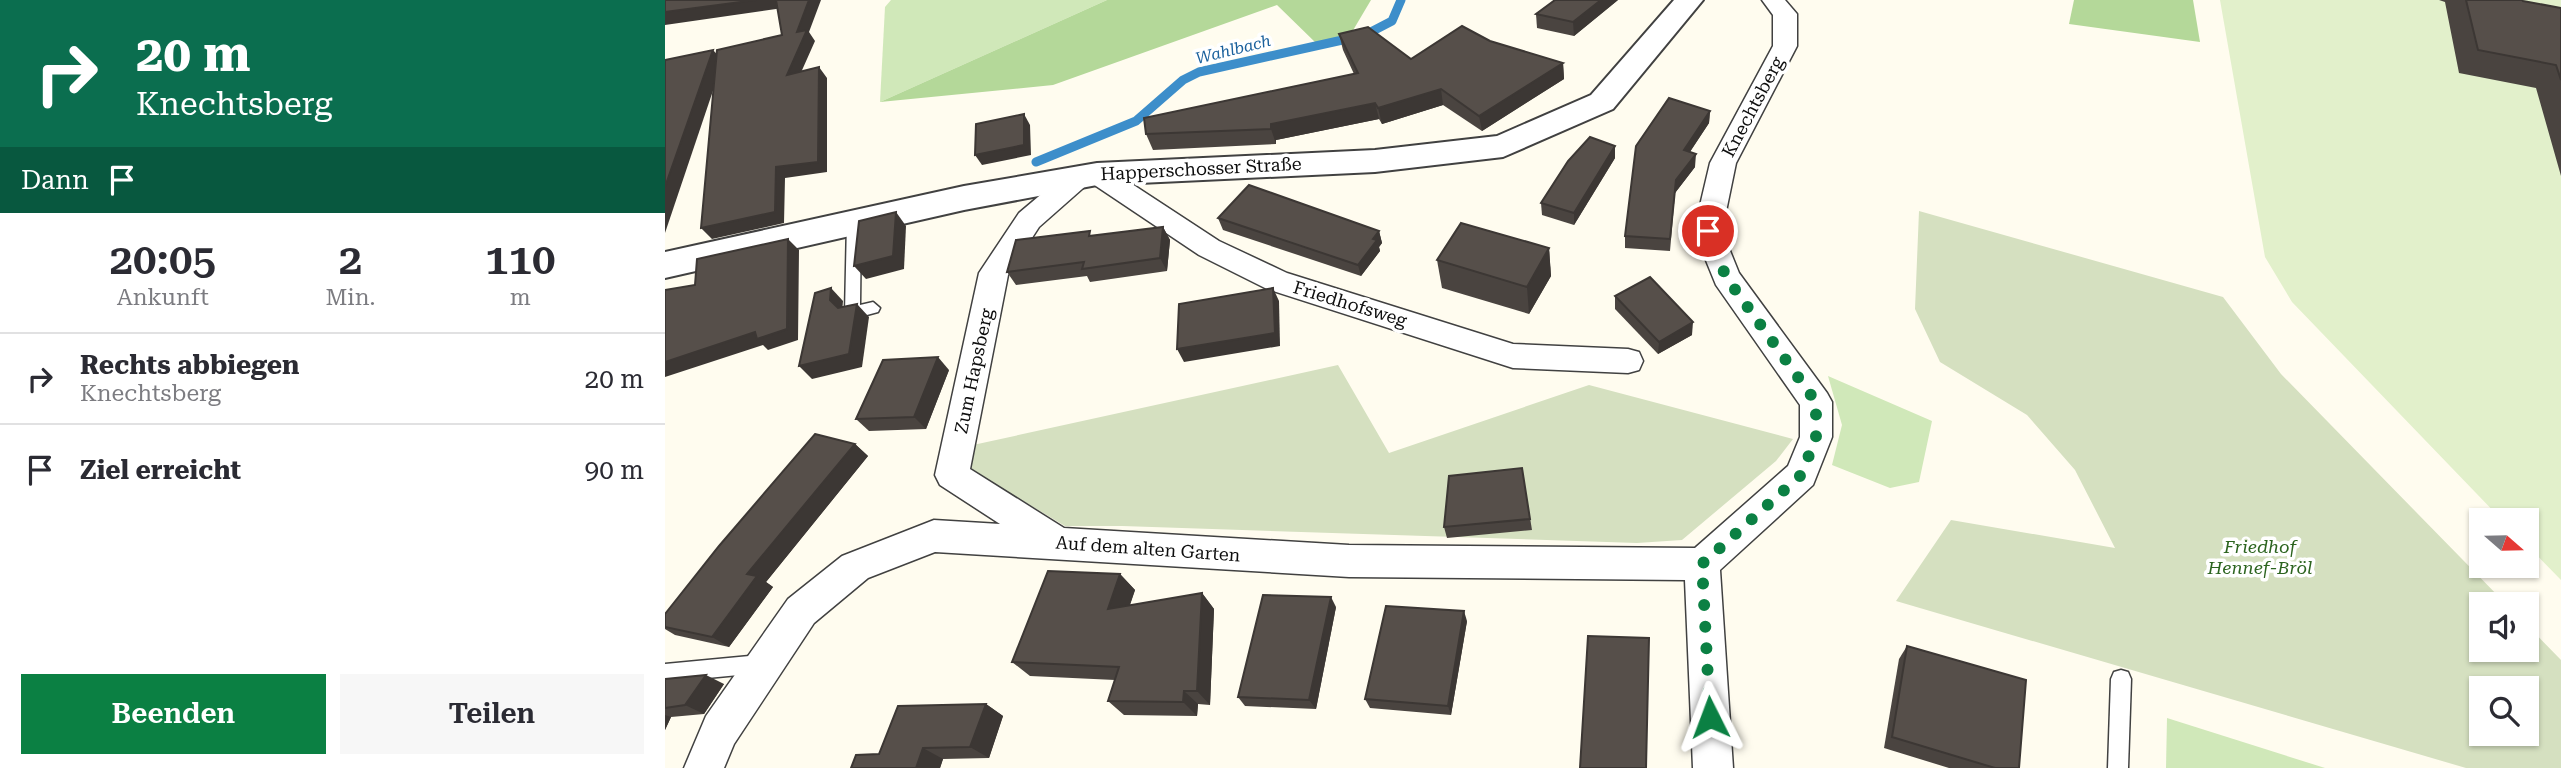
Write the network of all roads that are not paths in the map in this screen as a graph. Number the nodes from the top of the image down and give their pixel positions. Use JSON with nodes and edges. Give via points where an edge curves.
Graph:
{"nodes":[{"id":1,"x":1689,"y":0,"type":"edge"},
{"id":2,"x":1773,"y":0,"type":"edge"},
{"id":3,"x":1089,"y":175,"type":"junction"},
{"id":4,"x":854,"y":222,"type":"junction"},
{"id":5,"x":665,"y":265,"type":"edge"},
{"id":6,"x":873,"y":308,"type":"dead end"},
{"id":7,"x":1628,"y":362,"type":"dead end"},
{"id":8,"x":1057,"y":543,"type":"junction"},
{"id":9,"x":1702,"y":564,"type":"junction"},
{"id":10,"x":766,"y":663,"type":"junction"},
{"id":11,"x":665,"y":674,"type":"edge"},
{"id":12,"x":2121,"y":679,"type":"dead end"},
{"id":13,"x":704,"y":768,"type":"edge"},
{"id":14,"x":1713,"y":768,"type":"edge"},
{"id":15,"x":2118,"y":768,"type":"edge"}],
"edges":[{"from":1,"to":3,"type":"street","name":"Happerschosser Straße","via":[[1602,102],[1503,146],[1375,161]]},
{"from":2,"to":9,"type":"street","name":"Knechtsberg","via":[[1785,14],[1785,46],[1723,163],[1708,231],[1726,277],[1816,402],[1816,438],[1801,475]]},
{"from":3,"to":4,"type":"street","name":"Happerschosser Straße"},
{"from":3,"to":7,"type":"street","name":"Friedhofsweg","via":[[1209,248],[1277,281],[1513,356]]},
{"from":3,"to":8,"type":"street","name":"Zum Hapsberg","via":[[1029,220],[994,273],[953,475]]},
{"from":4,"to":5,"type":"street","name":"Happerschosser Straße"},
{"from":4,"to":6,"type":"lane","via":[[852,313]]},
{"from":8,"to":9,"type":"street","name":"Auf dem alten Garten","via":[[1349,561]]},
{"from":8,"to":10,"type":"street","name":"Auf dem alten Garten","via":[[934,536],[855,567],[801,611]]},
{"from":9,"to":14,"type":"street"},
{"from":10,"to":11,"type":"lane"},
{"from":10,"to":13,"type":"street","name":"Auf dem alten Garten","via":[[719,730]]},
{"from":12,"to":15,"type":"lane"}]}
